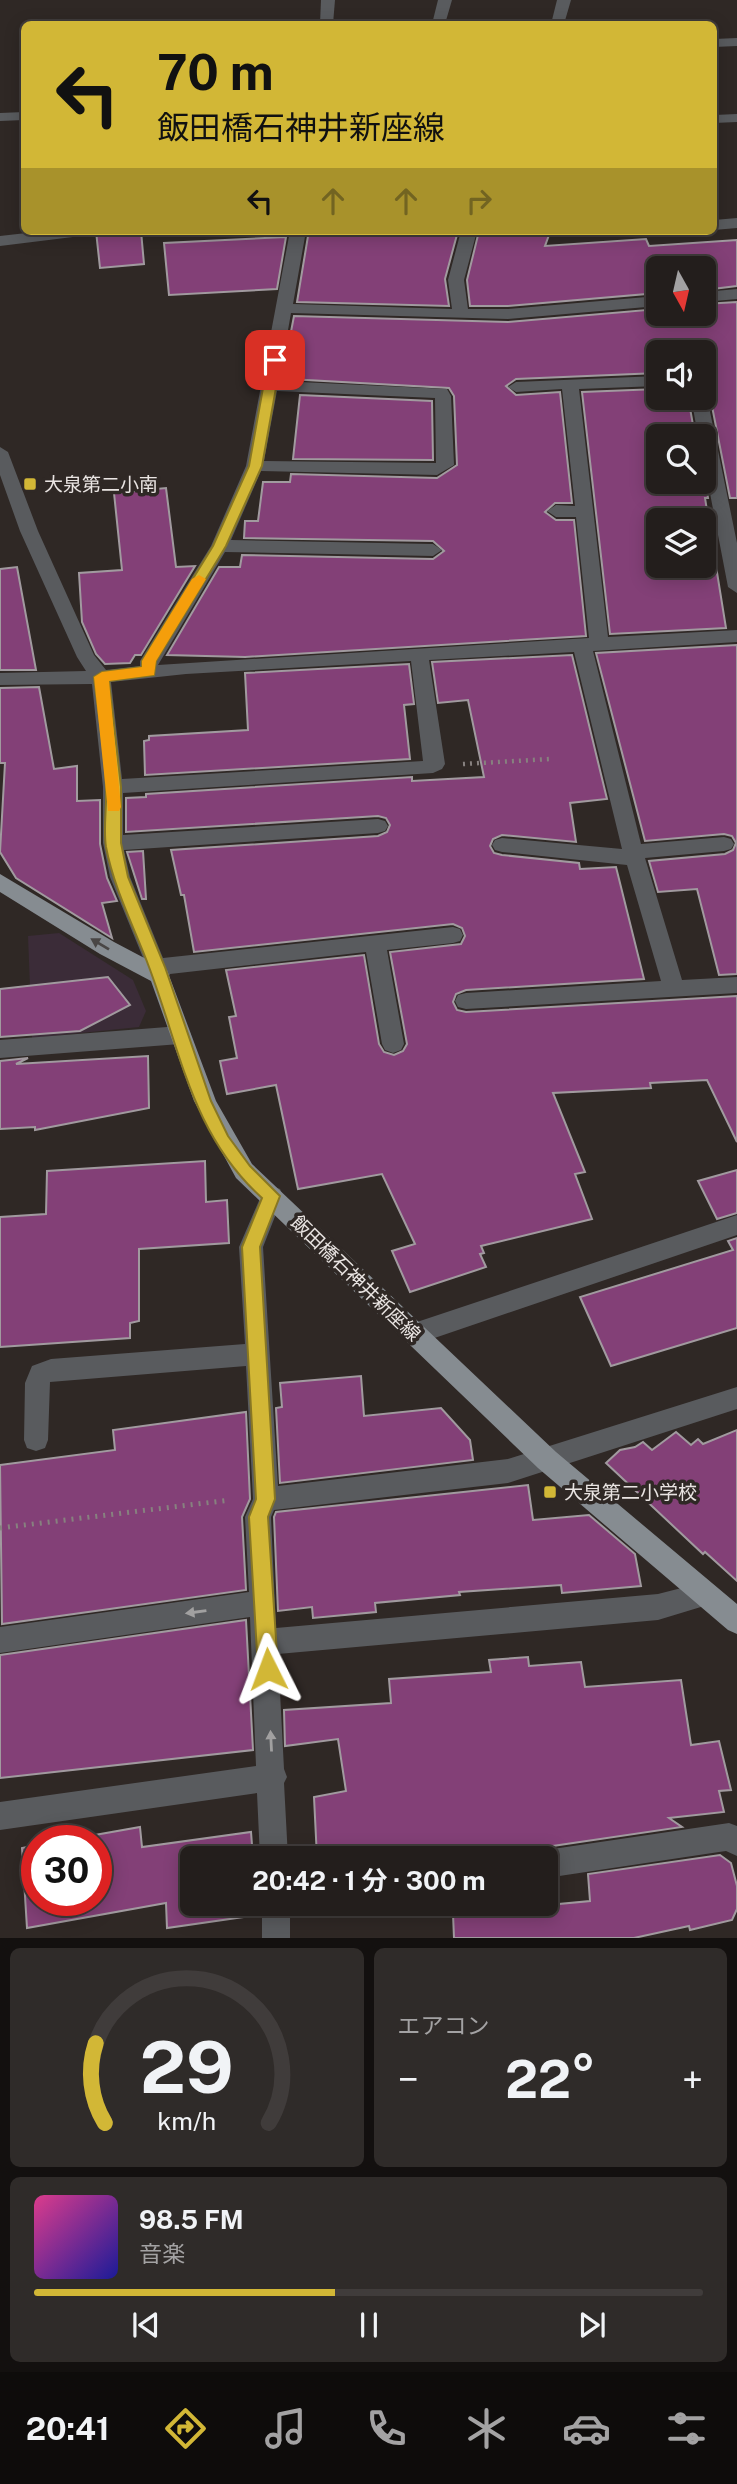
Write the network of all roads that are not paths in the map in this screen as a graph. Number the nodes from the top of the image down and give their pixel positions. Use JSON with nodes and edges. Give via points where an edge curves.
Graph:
{"nodes":[{"id":1,"x":328,"y":0,"type":"edge"},
{"id":2,"x":445,"y":0,"type":"edge"},
{"id":3,"x":564,"y":0,"type":"edge"},
{"id":4,"x":327,"y":21,"type":"edge"},
{"id":5,"x":440,"y":21,"type":"edge"},
{"id":6,"x":559,"y":21,"type":"edge"},
{"id":7,"x":737,"y":42,"type":"edge"},
{"id":8,"x":717,"y":43,"type":"edge"},
{"id":9,"x":21,"y":116,"type":"edge"},
{"id":10,"x":0,"y":117,"type":"edge"},
{"id":11,"x":737,"y":118,"type":"edge"},
{"id":12,"x":717,"y":119,"type":"edge"},
{"id":13,"x":737,"y":223,"type":"edge"},
{"id":14,"x":717,"y":225,"type":"edge"},
{"id":15,"x":49,"y":235,"type":"edge"},
{"id":16,"x":298,"y":235,"type":"edge"},
{"id":17,"x":468,"y":235,"type":"edge"},
{"id":18,"x":0,"y":241,"type":"edge"},
{"id":19,"x":737,"y":294,"type":"edge"},
{"id":20,"x":716,"y":296,"type":"edge"},
{"id":21,"x":646,"y":301,"type":"edge"},
{"id":22,"x":284,"y":308,"type":"junction"},
{"id":23,"x":461,"y":314,"type":"junction"},
{"id":24,"x":646,"y":381,"type":"edge"},
{"id":25,"x":570,"y":384,"type":"junction"},
{"id":26,"x":270,"y":386,"type":"junction"},
{"id":27,"x":516,"y":387,"type":"dead end"},
{"id":28,"x":702,"y":410,"type":"edge"},
{"id":29,"x":0,"y":452,"type":"edge"},
{"id":30,"x":255,"y":466,"type":"junction"},
{"id":31,"x":556,"y":511,"type":"dead end"},
{"id":32,"x":583,"y":512,"type":"junction"},
{"id":33,"x":220,"y":546,"type":"junction"},
{"id":34,"x":433,"y":550,"type":"dead end"},
{"id":35,"x":737,"y":587,"type":"edge"},
{"id":36,"x":737,"y":636,"type":"edge"},
{"id":37,"x":590,"y":644,"type":"junction"},
{"id":38,"x":419,"y":653,"type":"junction"},
{"id":39,"x":149,"y":671,"type":"junction"},
{"id":40,"x":102,"y":677,"type":"junction"},
{"id":41,"x":0,"y":679,"type":"edge"},
{"id":42,"x":114,"y":787,"type":"junction"},
{"id":43,"x":378,"y":826,"type":"dead end"},
{"id":44,"x":113,"y":843,"type":"junction"},
{"id":45,"x":724,"y":844,"type":"dead end"},
{"id":46,"x":502,"y":845,"type":"dead end"},
{"id":47,"x":634,"y":855,"type":"junction"},
{"id":48,"x":0,"y":882,"type":"edge"},
{"id":49,"x":453,"y":935,"type":"dead end"},
{"id":50,"x":375,"y":943,"type":"junction"},
{"id":51,"x":159,"y":972,"type":"junction"},
{"id":52,"x":737,"y":985,"type":"edge"},
{"id":53,"x":674,"y":989,"type":"junction"},
{"id":54,"x":466,"y":1001,"type":"dead end"},
{"id":55,"x":180,"y":1035,"type":"junction"},
{"id":56,"x":393,"y":1044,"type":"dead end"},
{"id":57,"x":0,"y":1049,"type":"edge"},
{"id":58,"x":272,"y":1196,"type":"junction"},
{"id":59,"x":737,"y":1226,"type":"edge"},
{"id":60,"x":414,"y":1334,"type":"junction"},
{"id":61,"x":258,"y":1354,"type":"junction"},
{"id":62,"x":737,"y":1398,"type":"edge"},
{"id":63,"x":36,"y":1440,"type":"dead end"},
{"id":64,"x":547,"y":1460,"type":"junction"},
{"id":65,"x":266,"y":1499,"type":"junction"},
{"id":66,"x":705,"y":1594,"type":"junction"},
{"id":67,"x":263,"y":1603,"type":"junction"},
{"id":68,"x":737,"y":1621,"type":"edge"},
{"id":69,"x":0,"y":1640,"type":"edge"},
{"id":70,"x":266,"y":1642,"type":"junction"},
{"id":71,"x":273,"y":1777,"type":"junction"},
{"id":72,"x":0,"y":1816,"type":"edge"},
{"id":73,"x":737,"y":1842,"type":"edge"},
{"id":74,"x":274,"y":1846,"type":"edge"},
{"id":75,"x":558,"y":1862,"type":"edge"},
{"id":76,"x":275,"y":1916,"type":"edge"},
{"id":77,"x":276,"y":1938,"type":"edge"}],
"edges":[{"from":1,"to":4,"type":"street"},
{"from":2,"to":5,"type":"street"},
{"from":3,"to":6,"type":"street"},
{"from":7,"to":8,"type":"street"},
{"from":9,"to":10,"type":"street"},
{"from":11,"to":12,"type":"street"},
{"from":13,"to":14,"type":"street"},
{"from":15,"to":18,"type":"street"},
{"from":16,"to":22,"type":"street"},
{"from":17,"to":23,"type":"street","via":[[456,280]]},
{"from":19,"to":20,"type":"street"},
{"from":21,"to":23,"type":"street"},
{"from":22,"to":23,"type":"street"},
{"from":22,"to":26,"type":"street"},
{"from":24,"to":25,"type":"street"},
{"from":25,"to":27,"type":"street"},
{"from":25,"to":32,"type":"street"},
{"from":26,"to":30,"type":"street"},
{"from":26,"to":30,"type":"street","via":[[441,393],[444,465],[437,470]]},
{"from":28,"to":35,"type":"street"},
{"from":29,"to":40,"type":"street","via":[[29,531],[86,657]]},
{"from":30,"to":33,"type":"street"},
{"from":31,"to":32,"type":"street"},
{"from":32,"to":37,"type":"street"},
{"from":33,"to":34,"type":"street"},
{"from":33,"to":39,"type":"street","via":[[149,661]]},
{"from":36,"to":37,"type":"street"},
{"from":37,"to":38,"type":"street"},
{"from":37,"to":47,"type":"street"},
{"from":38,"to":39,"type":"street"},
{"from":38,"to":42,"type":"street","via":[[435,764],[426,768]]},
{"from":39,"to":40,"type":"street"},
{"from":40,"to":41,"type":"street"},
{"from":40,"to":42,"type":"street"},
{"from":42,"to":44,"type":"street"},
{"from":43,"to":44,"type":"street"},
{"from":44,"to":51,"type":"street","via":[[120,877]]},
{"from":45,"to":47,"type":"street"},
{"from":46,"to":47,"type":"street"},
{"from":47,"to":53,"type":"street"},
{"from":51,"to":48,"type":"main road","one_way":true,"via":[[107,948]]},
{"from":49,"to":50,"type":"street"},
{"from":50,"to":51,"type":"street"},
{"from":50,"to":56,"type":"street"},
{"from":51,"to":55,"type":"main road","name":"飯田橋石神井新座線"},
{"from":52,"to":53,"type":"street"},
{"from":53,"to":54,"type":"street"},
{"from":55,"to":57,"type":"street"},
{"from":55,"to":58,"type":"main road","name":"飯田橋石神井新座線","via":[[222,1141],[244,1171]]},
{"from":58,"to":60,"type":"main road","name":"飯田橋石神井新座線"},
{"from":58,"to":61,"type":"street","via":[[251,1247]]},
{"from":59,"to":60,"type":"street"},
{"from":60,"to":64,"type":"main road","name":"飯田橋石神井新座線"},
{"from":61,"to":63,"type":"street","via":[[51,1370],[41,1374],[37,1383]]},
{"from":61,"to":65,"type":"street"},
{"from":62,"to":64,"type":"street"},
{"from":64,"to":65,"type":"street","via":[[508,1471]]},
{"from":64,"to":66,"type":"main road","name":"飯田橋石神井新座線"},
{"from":65,"to":67,"type":"street","via":[[258,1517]]},
{"from":66,"to":68,"type":"main road","name":"飯田橋石神井新座線"},
{"from":66,"to":70,"type":"street","via":[[658,1607]]},
{"from":67,"to":69,"type":"street","one_way":true},
{"from":67,"to":70,"type":"street"},
{"from":71,"to":70,"type":"street","one_way":true},
{"from":71,"to":72,"type":"street"},
{"from":71,"to":74,"type":"street"},
{"from":73,"to":75,"type":"street","via":[[719,1838]]},
{"from":76,"to":77,"type":"street"}]}
